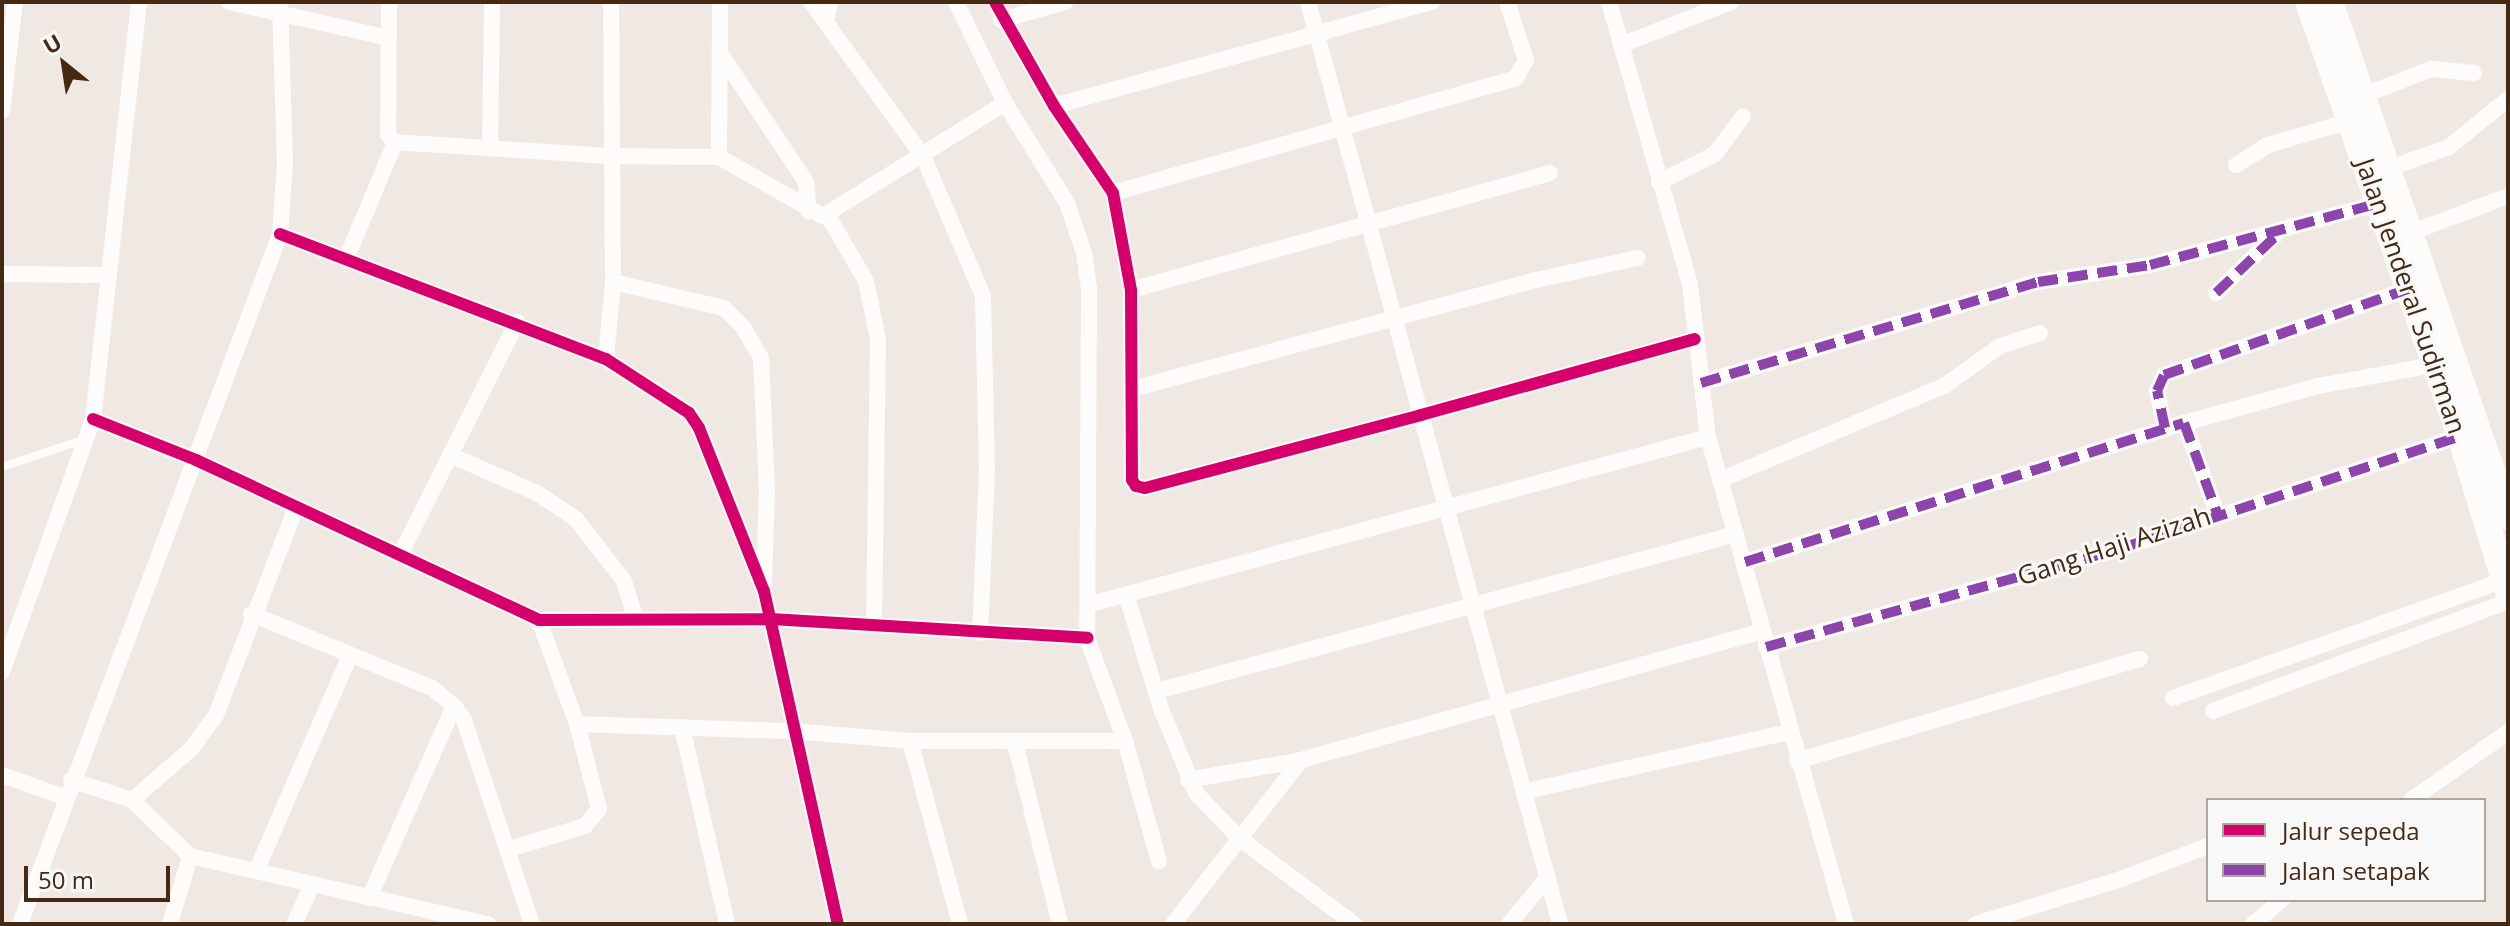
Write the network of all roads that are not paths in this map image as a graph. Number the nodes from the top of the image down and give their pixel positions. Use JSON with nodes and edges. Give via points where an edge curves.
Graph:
{"nodes":[{"id":1,"x":15,"y":2,"type":"edge"},
{"id":2,"x":139,"y":2,"type":"edge"},
{"id":3,"x":229,"y":2,"type":"edge"},
{"id":4,"x":389,"y":2,"type":"edge"},
{"id":5,"x":492,"y":2,"type":"edge"},
{"id":6,"x":611,"y":2,"type":"edge"},
{"id":7,"x":720,"y":2,"type":"edge"},
{"id":8,"x":811,"y":2,"type":"edge"},
{"id":9,"x":830,"y":2,"type":"edge"},
{"id":10,"x":956,"y":2,"type":"edge"},
{"id":11,"x":995,"y":2,"type":"edge"},
{"id":12,"x":1066,"y":2,"type":"edge"},
{"id":13,"x":1308,"y":2,"type":"edge"},
{"id":14,"x":1432,"y":2,"type":"edge"},
{"id":15,"x":1507,"y":2,"type":"edge"},
{"id":16,"x":1609,"y":2,"type":"edge"},
{"id":17,"x":1731,"y":2,"type":"edge"},
{"id":18,"x":2308,"y":2,"type":"edge"},
{"id":19,"x":2330,"y":2,"type":"edge"},
{"id":20,"x":280,"y":8,"type":"edge"},
{"id":21,"x":1001,"y":20,"type":"junction"},
{"id":22,"x":826,"y":22,"type":"junction"},
{"id":23,"x":1318,"y":35,"type":"junction"},
{"id":24,"x":389,"y":38,"type":"junction"},
{"id":25,"x":1621,"y":45,"type":"junction"},
{"id":26,"x":720,"y":53,"type":"junction"},
{"id":27,"x":2474,"y":73,"type":"dead end"},
{"id":28,"x":2362,"y":96,"type":"junction"},
{"id":29,"x":2508,"y":99,"type":"edge"},
{"id":30,"x":1005,"y":103,"type":"junction"},
{"id":31,"x":1054,"y":106,"type":"junction"},
{"id":32,"x":2,"y":111,"type":"edge"},
{"id":33,"x":1743,"y":116,"type":"dead end"},
{"id":34,"x":2350,"y":121,"type":"junction"},
{"id":35,"x":1342,"y":129,"type":"junction"},
{"id":36,"x":395,"y":143,"type":"junction"},
{"id":37,"x":490,"y":147,"type":"junction"},
{"id":38,"x":611,"y":156,"type":"junction"},
{"id":39,"x":923,"y":156,"type":"junction"},
{"id":40,"x":719,"y":157,"type":"junction"},
{"id":41,"x":2236,"y":165,"type":"dead end"},
{"id":42,"x":2387,"y":169,"type":"junction"},
{"id":43,"x":1550,"y":173,"type":"dead end"},
{"id":44,"x":1659,"y":182,"type":"junction"},
{"id":45,"x":1113,"y":193,"type":"junction"},
{"id":46,"x":2508,"y":196,"type":"edge"},
{"id":47,"x":2376,"y":204,"type":"junction"},
{"id":48,"x":809,"y":212,"type":"junction"},
{"id":49,"x":828,"y":216,"type":"junction"},
{"id":50,"x":1368,"y":224,"type":"junction"},
{"id":51,"x":2280,"y":232,"type":"junction"},
{"id":52,"x":2410,"y":233,"type":"junction"},
{"id":53,"x":280,"y":234,"type":"junction"},
{"id":54,"x":1638,"y":258,"type":"dead end"},
{"id":55,"x":346,"y":259,"type":"junction"},
{"id":56,"x":2,"y":274,"type":"edge"},
{"id":57,"x":109,"y":275,"type":"junction"},
{"id":58,"x":613,"y":282,"type":"junction"},
{"id":59,"x":1131,"y":290,"type":"junction"},
{"id":60,"x":2216,"y":293,"type":"dead end"},
{"id":61,"x":2417,"y":296,"type":"junction"},
{"id":62,"x":1394,"y":318,"type":"junction"},
{"id":63,"x":517,"y":322,"type":"junction"},
{"id":64,"x":2040,"y":333,"type":"dead end"},
{"id":65,"x":1695,"y":339,"type":"junction"},
{"id":66,"x":606,"y":359,"type":"junction"},
{"id":67,"x":2434,"y":365,"type":"junction"},
{"id":68,"x":1701,"y":383,"type":"junction"},
{"id":69,"x":1132,"y":389,"type":"junction"},
{"id":70,"x":1421,"y":415,"type":"junction"},
{"id":71,"x":93,"y":419,"type":"junction"},
{"id":72,"x":2184,"y":423,"type":"junction"},
{"id":73,"x":2165,"y":428,"type":"junction"},
{"id":74,"x":2460,"y":436,"type":"junction"},
{"id":75,"x":1708,"y":437,"type":"junction"},
{"id":76,"x":88,"y":438,"type":"junction"},
{"id":77,"x":450,"y":455,"type":"junction"},
{"id":78,"x":196,"y":460,"type":"junction"},
{"id":79,"x":2,"y":467,"type":"edge"},
{"id":80,"x":1720,"y":480,"type":"junction"},
{"id":81,"x":2503,"y":488,"type":"edge"},
{"id":82,"x":296,"y":508,"type":"junction"},
{"id":83,"x":1446,"y":510,"type":"junction"},
{"id":84,"x":2217,"y":513,"type":"junction"},
{"id":85,"x":2508,"y":517,"type":"edge"},
{"id":86,"x":1736,"y":534,"type":"junction"},
{"id":87,"x":400,"y":555,"type":"junction"},
{"id":88,"x":1745,"y":562,"type":"junction"},
{"id":89,"x":764,"y":591,"type":"junction"},
{"id":90,"x":2507,"y":591,"type":"edge"},
{"id":91,"x":1124,"y":598,"type":"junction"},
{"id":92,"x":1095,"y":603,"type":"junction"},
{"id":93,"x":1472,"y":605,"type":"junction"},
{"id":94,"x":251,"y":614,"type":"junction"},
{"id":95,"x":635,"y":616,"type":"junction"},
{"id":96,"x":771,"y":619,"type":"junction"},
{"id":97,"x":539,"y":620,"type":"junction"},
{"id":98,"x":874,"y":623,"type":"junction"},
{"id":99,"x":980,"y":633,"type":"junction"},
{"id":100,"x":1087,"y":638,"type":"junction"},
{"id":101,"x":1765,"y":639,"type":"junction"},
{"id":102,"x":350,"y":655,"type":"junction"},
{"id":103,"x":2140,"y":659,"type":"dead end"},
{"id":104,"x":2,"y":672,"type":"edge"},
{"id":105,"x":1157,"y":691,"type":"junction"},
{"id":106,"x":2173,"y":698,"type":"dead end"},
{"id":107,"x":1498,"y":703,"type":"junction"},
{"id":108,"x":454,"y":706,"type":"junction"},
{"id":109,"x":2213,"y":711,"type":"dead end"},
{"id":110,"x":577,"y":724,"type":"junction"},
{"id":111,"x":682,"y":727,"type":"junction"},
{"id":112,"x":792,"y":731,"type":"junction"},
{"id":113,"x":1788,"y":732,"type":"junction"},
{"id":114,"x":2508,"y":732,"type":"edge"},
{"id":115,"x":910,"y":741,"type":"junction"},
{"id":116,"x":1125,"y":741,"type":"junction"},
{"id":117,"x":1015,"y":743,"type":"junction"},
{"id":118,"x":1301,"y":760,"type":"junction"},
{"id":119,"x":1797,"y":761,"type":"junction"},
{"id":120,"x":2,"y":775,"type":"edge"},
{"id":121,"x":71,"y":780,"type":"junction"},
{"id":122,"x":1188,"y":780,"type":"junction"},
{"id":123,"x":1527,"y":791,"type":"junction"},
{"id":124,"x":67,"y":798,"type":"junction"},
{"id":125,"x":2414,"y":798,"type":"edge"},
{"id":126,"x":132,"y":800,"type":"junction"},
{"id":127,"x":1239,"y":838,"type":"junction"},
{"id":128,"x":2206,"y":847,"type":"edge"},
{"id":129,"x":509,"y":849,"type":"junction"},
{"id":130,"x":190,"y":856,"type":"junction"},
{"id":131,"x":1159,"y":861,"type":"dead end"},
{"id":132,"x":257,"y":869,"type":"junction"},
{"id":133,"x":1547,"y":878,"type":"junction"},
{"id":134,"x":311,"y":888,"type":"junction"},
{"id":135,"x":369,"y":898,"type":"junction"},
{"id":136,"x":2280,"y":902,"type":"edge"},
{"id":137,"x":1352,"y":923,"type":"edge"},
{"id":138,"x":20,"y":924,"type":"edge"},
{"id":139,"x":170,"y":924,"type":"edge"},
{"id":140,"x":294,"y":924,"type":"edge"},
{"id":141,"x":488,"y":924,"type":"edge"},
{"id":142,"x":532,"y":924,"type":"edge"},
{"id":143,"x":727,"y":924,"type":"edge"},
{"id":144,"x":838,"y":924,"type":"edge"},
{"id":145,"x":960,"y":924,"type":"edge"},
{"id":146,"x":1060,"y":924,"type":"edge"},
{"id":147,"x":1173,"y":924,"type":"edge"},
{"id":148,"x":1509,"y":924,"type":"edge"},
{"id":149,"x":1560,"y":924,"type":"edge"},
{"id":150,"x":1846,"y":924,"type":"edge"},
{"id":151,"x":1976,"y":924,"type":"edge"},
{"id":152,"x":2253,"y":924,"type":"edge"}],
"edges":[{"from":1,"to":32,"type":"street"},
{"from":2,"to":57,"type":"street"},
{"from":3,"to":20,"type":"street"},
{"from":4,"to":24,"type":"street"},
{"from":5,"to":37,"type":"street"},
{"from":6,"to":38,"type":"street"},
{"from":7,"to":26,"type":"street"},
{"from":8,"to":22,"type":"street"},
{"from":9,"to":22,"type":"street"},
{"from":10,"to":30,"type":"street"},
{"from":11,"to":21,"type":"street"},
{"from":12,"to":21,"type":"street"},
{"from":13,"to":23,"type":"street"},
{"from":14,"to":23,"type":"street"},
{"from":15,"to":35,"type":"street","via":[[1526,60],[1516,78]]},
{"from":16,"to":25,"type":"street"},
{"from":17,"to":25,"type":"street"},
{"from":18,"to":34,"type":"highway","name":"Jalan Jenderal Sudirman"},
{"from":19,"to":28,"type":"highway","name":"Jalan Jenderal Sudirman"},
{"from":20,"to":24,"type":"street"},
{"from":20,"to":53,"type":"street","via":[[285,163]]},
{"from":21,"to":31,"type":"street"},
{"from":22,"to":39,"type":"street"},
{"from":23,"to":31,"type":"street"},
{"from":23,"to":35,"type":"street"},
{"from":24,"to":36,"type":"street","via":[[388,134]]},
{"from":25,"to":44,"type":"street"},
{"from":26,"to":40,"type":"street"},
{"from":26,"to":48,"type":"street","via":[[806,182]]},
{"from":27,"to":28,"type":"street","via":[[2431,69]]},
{"from":28,"to":42,"type":"highway","name":"Jalan Jenderal Sudirman"},
{"from":29,"to":42,"type":"street","via":[[2449,147]]},
{"from":30,"to":39,"type":"street"},
{"from":30,"to":92,"type":"street","via":[[1067,203],[1084,253]]},
{"from":31,"to":45,"type":"street"},
{"from":33,"to":44,"type":"street","via":[[1715,154]]},
{"from":34,"to":41,"type":"street","via":[[2268,145]]},
{"from":34,"to":47,"type":"highway","name":"Jalan Jenderal Sudirman"},
{"from":35,"to":45,"type":"street"},
{"from":35,"to":50,"type":"street"},
{"from":36,"to":37,"type":"street"},
{"from":36,"to":55,"type":"street"},
{"from":37,"to":38,"type":"street"},
{"from":38,"to":40,"type":"street"},
{"from":38,"to":58,"type":"street"},
{"from":39,"to":49,"type":"street"},
{"from":39,"to":99,"type":"street","via":[[969,257],[985,309],[987,469]]},
{"from":40,"to":48,"type":"street"},
{"from":42,"to":52,"type":"highway","name":"Jalan Jenderal Sudirman"},
{"from":43,"to":50,"type":"street"},
{"from":44,"to":65,"type":"street","via":[[1688,278]]},
{"from":45,"to":59,"type":"street"},
{"from":46,"to":52,"type":"street"},
{"from":47,"to":51,"type":"street"},
{"from":47,"to":61,"type":"highway","name":"Jalan Jenderal Sudirman"},
{"from":48,"to":49,"type":"street"},
{"from":49,"to":98,"type":"street","via":[[866,281],[878,339]]},
{"from":50,"to":59,"type":"street"},
{"from":50,"to":62,"type":"street"},
{"from":51,"to":60,"type":"street"},
{"from":51,"to":68,"type":"street","via":[[2150,265],[2038,282]]},
{"from":52,"to":61,"type":"highway","name":"Jalan Jenderal Sudirman"},
{"from":53,"to":55,"type":"street"},
{"from":53,"to":78,"type":"street"},
{"from":54,"to":62,"type":"street"},
{"from":55,"to":63,"type":"street"},
{"from":56,"to":57,"type":"street"},
{"from":57,"to":71,"type":"street"},
{"from":58,"to":66,"type":"street"},
{"from":58,"to":89,"type":"street","via":[[724,308],[761,358],[767,491]]},
{"from":59,"to":69,"type":"street"},
{"from":61,"to":67,"type":"highway","name":"Jalan Jenderal Sudirman"},
{"from":61,"to":73,"type":"street","via":[[2164,375],[2157,391]]},
{"from":61,"to":81,"type":"highway","name":"Jalan Jenderal Sudirman"},
{"from":62,"to":69,"type":"street"},
{"from":62,"to":70,"type":"street"},
{"from":63,"to":66,"type":"street"},
{"from":63,"to":77,"type":"street"},
{"from":64,"to":80,"type":"street","via":[[2000,346],[1944,386]]},
{"from":65,"to":68,"type":"street"},
{"from":65,"to":70,"type":"street"},
{"from":66,"to":89,"type":"street","via":[[689,413]]},
{"from":67,"to":72,"type":"street","via":[[2318,386]]},
{"from":67,"to":74,"type":"highway","name":"Jalan Jenderal Sudirman"},
{"from":68,"to":75,"type":"street"},
{"from":69,"to":70,"type":"street","via":[[1132,480],[1141,488]]},
{"from":70,"to":83,"type":"street"},
{"from":71,"to":76,"type":"street"},
{"from":71,"to":78,"type":"street"},
{"from":72,"to":73,"type":"street"},
{"from":72,"to":84,"type":"street"},
{"from":73,"to":88,"type":"street"},
{"from":74,"to":84,"type":"street","name":"Gang Haji Azizah"},
{"from":74,"to":90,"type":"highway","name":"Jalan Jenderal Sudirman"},
{"from":75,"to":80,"type":"street"},
{"from":75,"to":83,"type":"street"},
{"from":76,"to":79,"type":"lane"},
{"from":76,"to":104,"type":"street"},
{"from":77,"to":87,"type":"street"},
{"from":77,"to":95,"type":"street","via":[[537,493],[576,519],[618,571]]},
{"from":78,"to":82,"type":"street"},
{"from":78,"to":121,"type":"street"},
{"from":80,"to":86,"type":"street"},
{"from":81,"to":85,"type":"highway","name":"Jalan Jenderal Sudirman"},
{"from":82,"to":87,"type":"street"},
{"from":82,"to":94,"type":"street"},
{"from":83,"to":91,"type":"street"},
{"from":83,"to":93,"type":"street"},
{"from":84,"to":101,"type":"street","name":"Gang Haji Azizah","via":[[2122,548]]},
{"from":86,"to":88,"type":"street"},
{"from":86,"to":93,"type":"street"},
{"from":87,"to":97,"type":"street"},
{"from":88,"to":101,"type":"street"},
{"from":89,"to":96,"type":"street"},
{"from":90,"to":106,"type":"street"},
{"from":90,"to":109,"type":"street"},
{"from":91,"to":92,"type":"street"},
{"from":91,"to":105,"type":"street"},
{"from":92,"to":100,"type":"street"},
{"from":93,"to":105,"type":"street"},
{"from":93,"to":107,"type":"street"},
{"from":94,"to":102,"type":"street"},
{"from":94,"to":126,"type":"street","via":[[224,700],[205,733]]},
{"from":95,"to":96,"type":"street"},
{"from":95,"to":97,"type":"street"},
{"from":96,"to":98,"type":"street"},
{"from":96,"to":112,"type":"street"},
{"from":97,"to":110,"type":"street"},
{"from":98,"to":99,"type":"street"},
{"from":99,"to":100,"type":"street"},
{"from":100,"to":116,"type":"street"},
{"from":101,"to":107,"type":"street","name":"Gang Haji Azizah"},
{"from":101,"to":113,"type":"street"},
{"from":102,"to":108,"type":"street","via":[[432,688]]},
{"from":102,"to":132,"type":"street"},
{"from":103,"to":119,"type":"street"},
{"from":105,"to":122,"type":"street"},
{"from":107,"to":118,"type":"street","name":"Gang Haji Azizah"},
{"from":107,"to":123,"type":"street"},
{"from":108,"to":129,"type":"street","via":[[464,720]]},
{"from":108,"to":135,"type":"street"},
{"from":110,"to":111,"type":"street"},
{"from":110,"to":129,"type":"street","via":[[599,798],[595,818],[585,826]]},
{"from":111,"to":112,"type":"street"},
{"from":111,"to":143,"type":"street"},
{"from":112,"to":115,"type":"street"},
{"from":112,"to":144,"type":"street"},
{"from":113,"to":119,"type":"street"},
{"from":113,"to":123,"type":"street"},
{"from":114,"to":125,"type":"street"},
{"from":115,"to":117,"type":"street"},
{"from":115,"to":145,"type":"street"},
{"from":116,"to":117,"type":"street"},
{"from":116,"to":131,"type":"street"},
{"from":117,"to":146,"type":"street"},
{"from":118,"to":122,"type":"street","name":"Gang Haji Azizah"},
{"from":118,"to":127,"type":"street"},
{"from":119,"to":150,"type":"street"},
{"from":120,"to":124,"type":"street"},
{"from":121,"to":124,"type":"street"},
{"from":121,"to":126,"type":"street"},
{"from":122,"to":127,"type":"street"},
{"from":123,"to":133,"type":"street"},
{"from":124,"to":138,"type":"street"},
{"from":126,"to":130,"type":"street"},
{"from":127,"to":137,"type":"street"},
{"from":127,"to":147,"type":"street"},
{"from":128,"to":151,"type":"street"},
{"from":129,"to":142,"type":"street"},
{"from":130,"to":132,"type":"street"},
{"from":130,"to":139,"type":"street"},
{"from":132,"to":134,"type":"street"},
{"from":133,"to":148,"type":"street"},
{"from":133,"to":149,"type":"street"},
{"from":134,"to":135,"type":"street"},
{"from":134,"to":140,"type":"street"},
{"from":135,"to":141,"type":"street"},
{"from":136,"to":152,"type":"street"}]}
